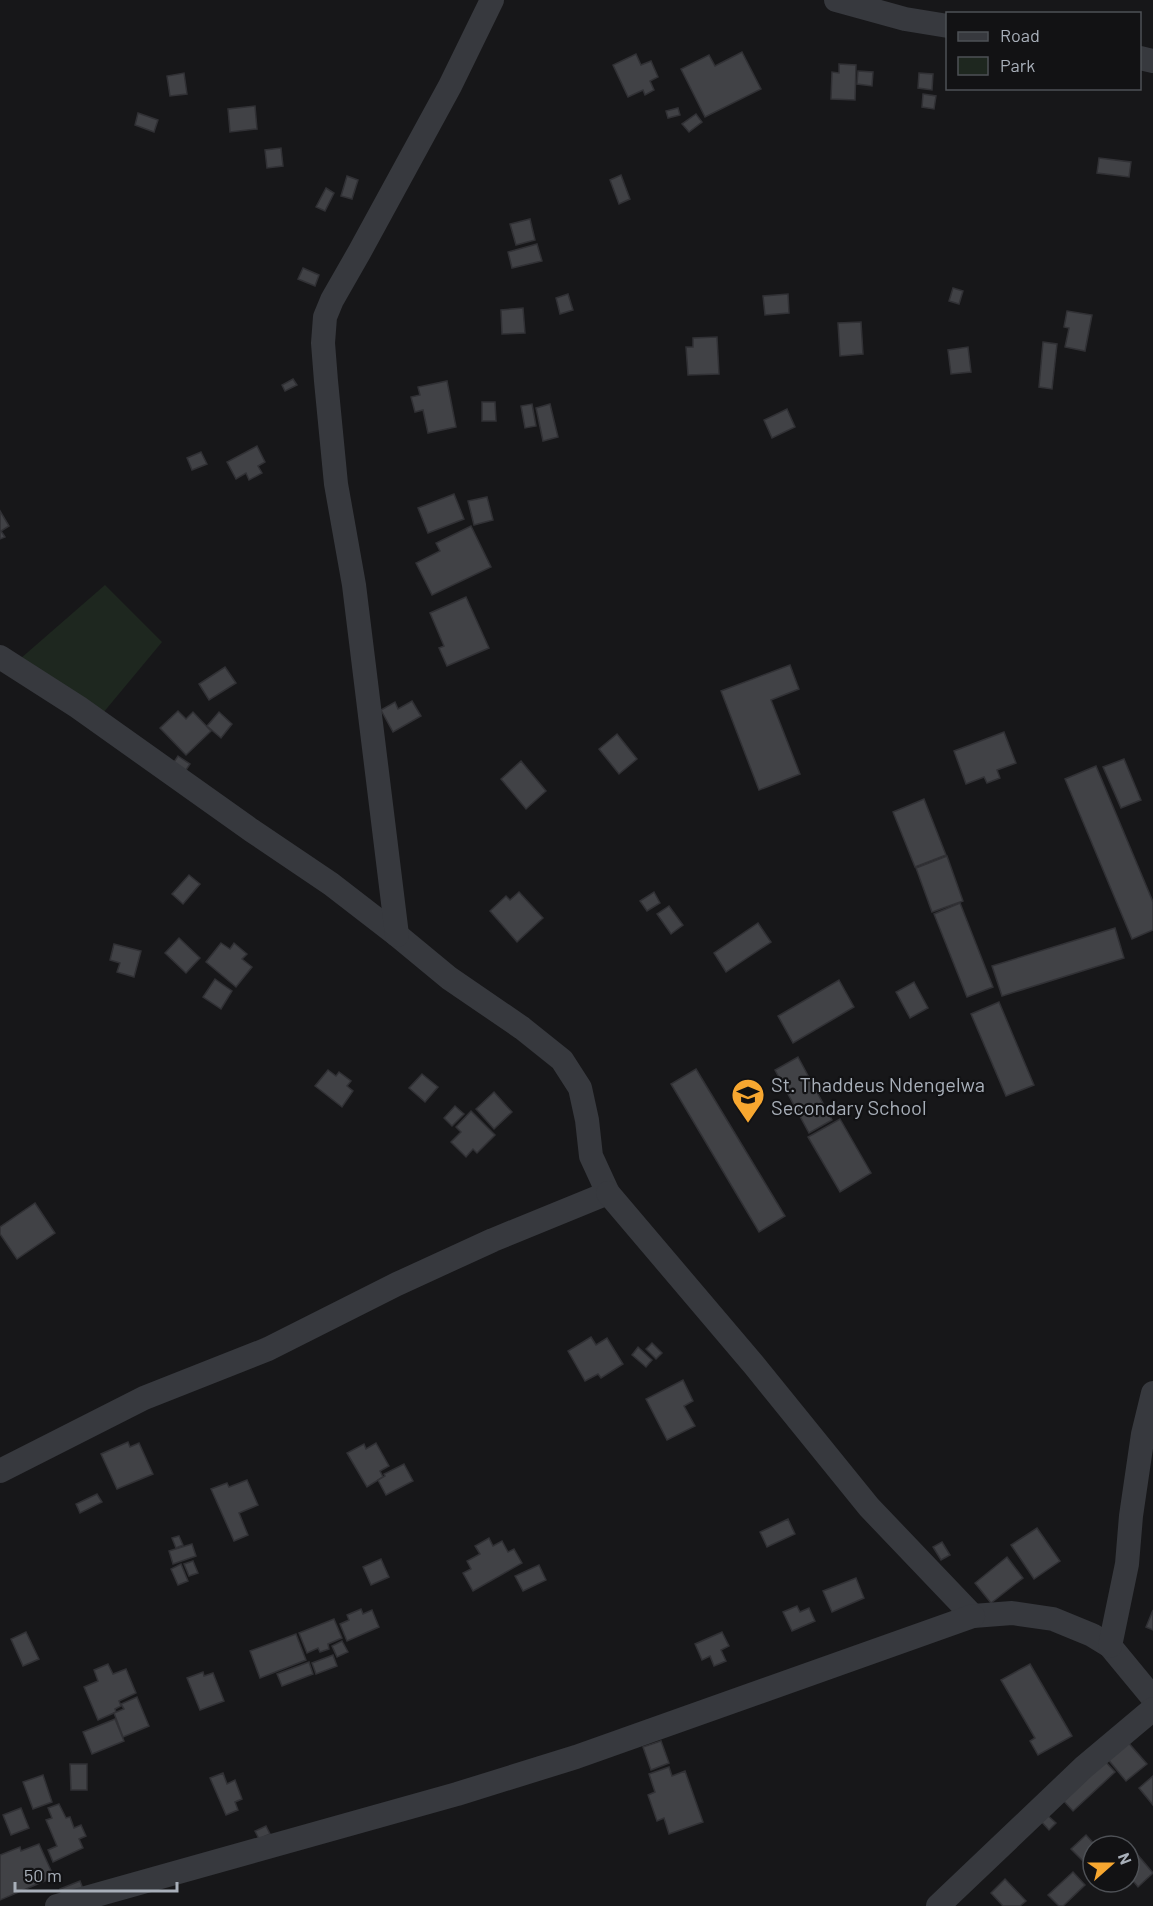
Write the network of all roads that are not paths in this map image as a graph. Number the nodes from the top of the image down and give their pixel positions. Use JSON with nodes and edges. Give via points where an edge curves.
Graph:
{"nodes":[{"id":1,"x":492,"y":0,"type":"edge"},
{"id":2,"x":836,"y":0,"type":"edge"},
{"id":3,"x":946,"y":26,"type":"edge"},
{"id":4,"x":0,"y":657,"type":"edge"},
{"id":5,"x":397,"y":935,"type":"junction"},
{"id":6,"x":609,"y":1193,"type":"junction"},
{"id":7,"x":1153,"y":1393,"type":"edge"},
{"id":8,"x":0,"y":1471,"type":"edge"},
{"id":9,"x":973,"y":1616,"type":"junction"},
{"id":10,"x":1110,"y":1647,"type":"junction"},
{"id":11,"x":1153,"y":1698,"type":"edge"},
{"id":12,"x":1153,"y":1709,"type":"edge"},
{"id":13,"x":57,"y":1906,"type":"edge"},
{"id":14,"x":938,"y":1906,"type":"edge"}],
"edges":[{"from":1,"to":5,"type":"street","via":[[325,317],[323,343],[336,484],[354,585]]},
{"from":2,"to":3,"type":"street"},
{"from":4,"to":5,"type":"street","via":[[331,884]]},
{"from":5,"to":6,"type":"street","via":[[562,1060],[580,1088],[591,1156]]},
{"from":6,"to":8,"type":"street","via":[[493,1240],[268,1349],[144,1398]]},
{"from":6,"to":9,"type":"street","via":[[869,1507]]},
{"from":7,"to":10,"type":"street","via":[[1143,1434],[1127,1564]]},
{"from":9,"to":10,"type":"street","via":[[1012,1613],[1053,1619]]},
{"from":9,"to":13,"type":"street","via":[[576,1757]]},
{"from":10,"to":11,"type":"street"},
{"from":12,"to":14,"type":"street","via":[[1084,1767]]}]}
